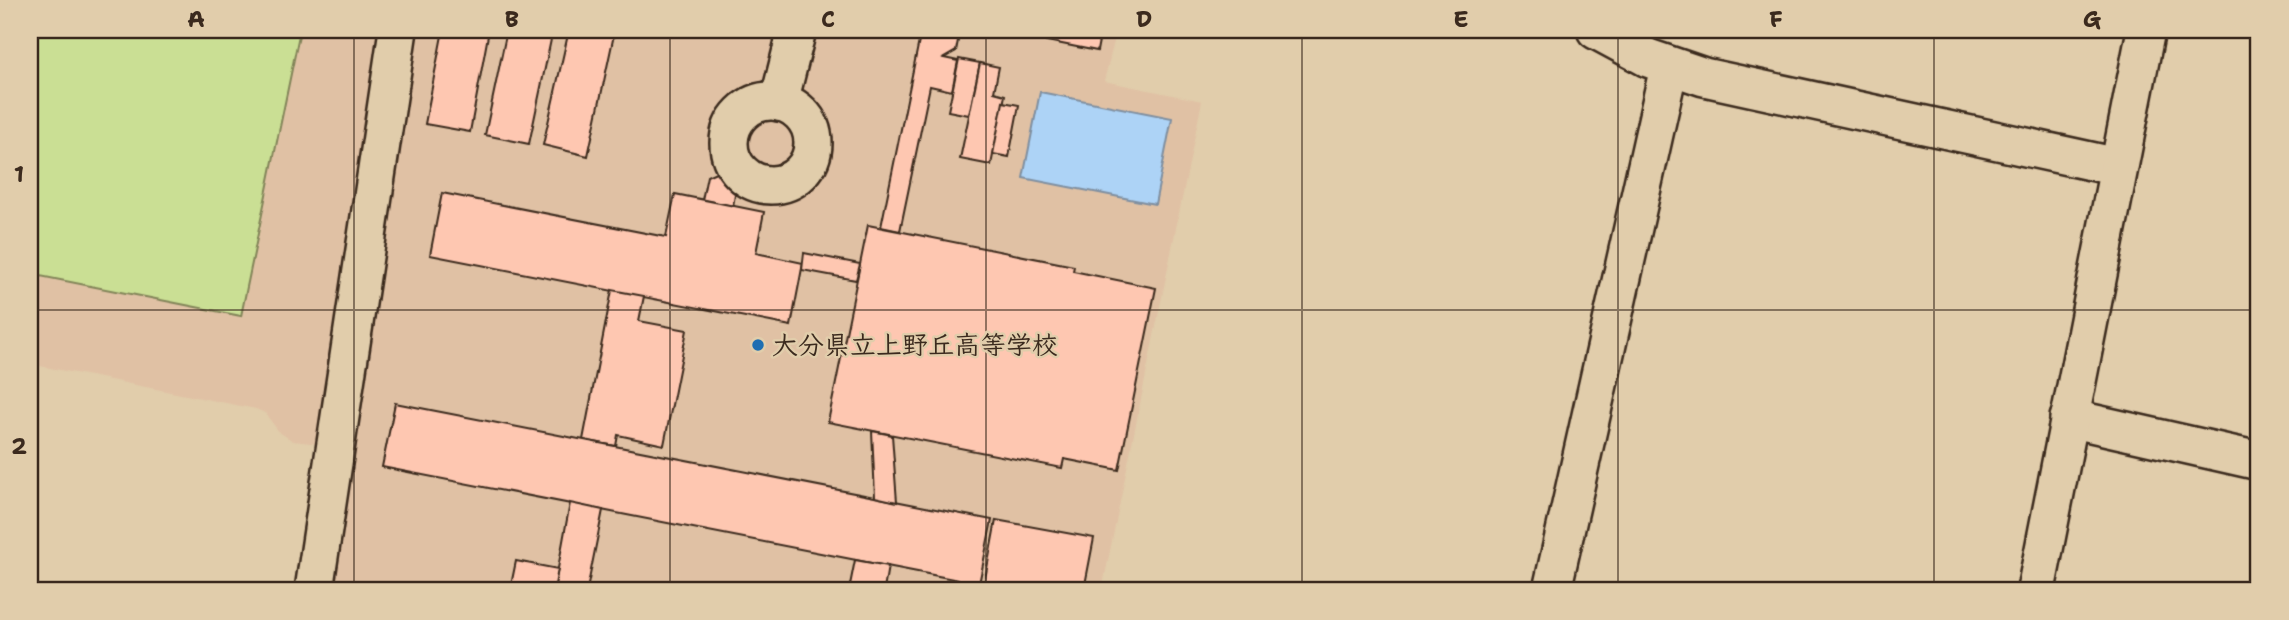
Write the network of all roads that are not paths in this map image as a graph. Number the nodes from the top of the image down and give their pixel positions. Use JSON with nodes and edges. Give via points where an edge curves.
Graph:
{"nodes":[{"id":1,"x":398,"y":30,"type":"edge"},
{"id":2,"x":797,"y":30,"type":"edge"},
{"id":3,"x":1596,"y":30,"type":"edge"},
{"id":4,"x":2146,"y":30,"type":"edge"},
{"id":5,"x":1669,"y":67,"type":"junction"},
{"id":6,"x":779,"y":102,"type":"dead end"},
{"id":7,"x":2118,"y":167,"type":"junction"},
{"id":8,"x":2069,"y":418,"type":"junction"},
{"id":9,"x":2259,"y":461,"type":"edge"},
{"id":10,"x":314,"y":590,"type":"edge"},
{"id":11,"x":1552,"y":590,"type":"edge"},
{"id":12,"x":2036,"y":590,"type":"edge"}],
"edges":[{"from":1,"to":10,"type":"street"},
{"from":2,"to":6,"type":"street"},
{"from":3,"to":5,"type":"street"},
{"from":4,"to":7,"type":"street"},
{"from":5,"to":7,"type":"street"},
{"from":5,"to":11,"type":"street"},
{"from":7,"to":8,"type":"street"},
{"from":8,"to":9,"type":"street"},
{"from":8,"to":12,"type":"street"}]}
